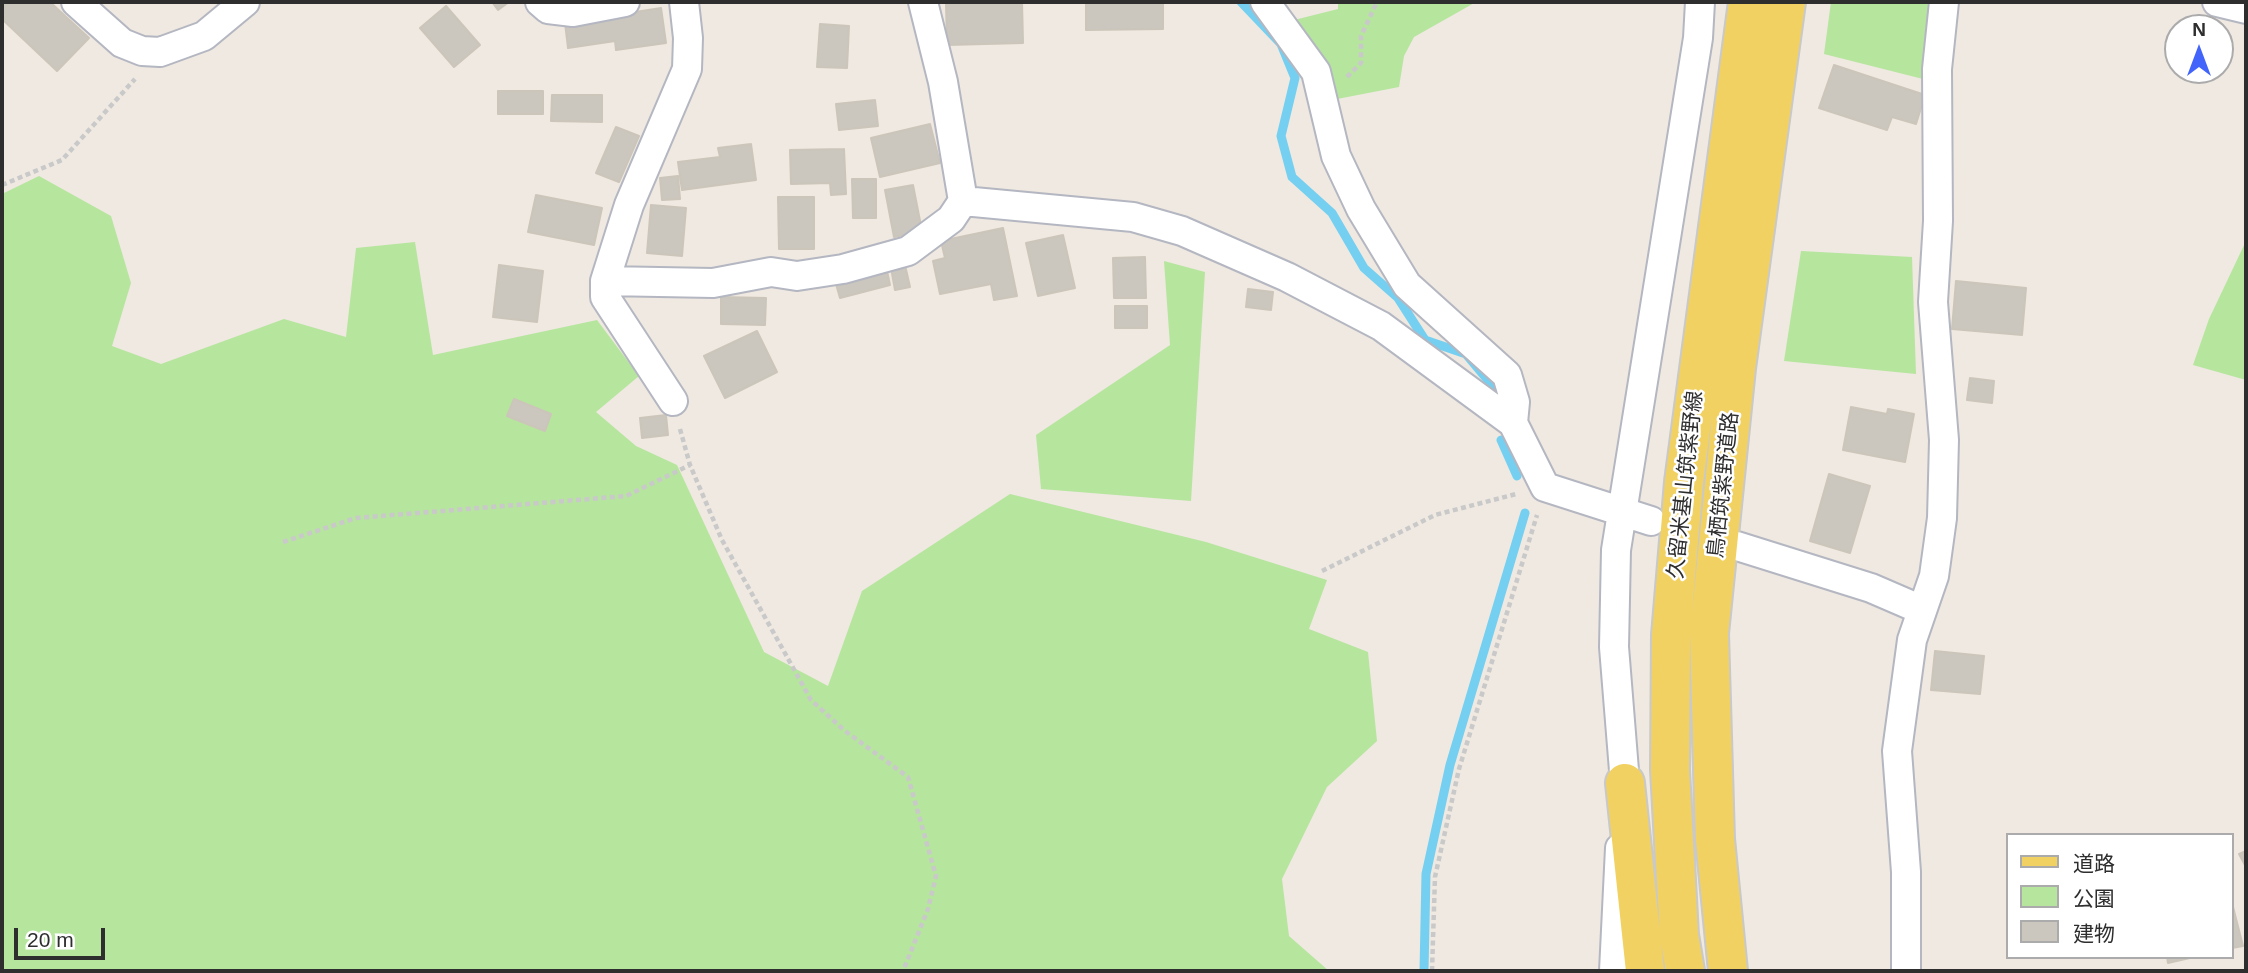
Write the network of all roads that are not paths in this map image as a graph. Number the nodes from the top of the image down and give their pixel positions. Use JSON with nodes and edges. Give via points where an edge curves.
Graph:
{"nodes":[{"id":1,"x":76,"y":2,"type":"edge"},
{"id":2,"x":245,"y":2,"type":"edge"},
{"id":3,"x":540,"y":2,"type":"edge"},
{"id":4,"x":625,"y":2,"type":"edge"},
{"id":5,"x":684,"y":2,"type":"edge"},
{"id":6,"x":923,"y":2,"type":"edge"},
{"id":7,"x":1265,"y":2,"type":"edge"},
{"id":8,"x":1700,"y":2,"type":"edge"},
{"id":9,"x":1748,"y":2,"type":"edge"},
{"id":10,"x":1786,"y":2,"type":"edge"},
{"id":11,"x":1800,"y":2,"type":"edge"},
{"id":12,"x":1944,"y":2,"type":"edge"},
{"id":13,"x":2217,"y":2,"type":"edge"},
{"id":14,"x":2246,"y":9,"type":"edge"},
{"id":15,"x":1762,"y":186,"type":"junction"},
{"id":16,"x":963,"y":201,"type":"junction"},
{"id":17,"x":605,"y":281,"type":"junction"},
{"id":18,"x":673,"y":401,"type":"road end"},
{"id":19,"x":1513,"y":423,"type":"junction"},
{"id":20,"x":1621,"y":510,"type":"junction"},
{"id":21,"x":1651,"y":521,"type":"dead end"},
{"id":22,"x":1737,"y":546,"type":"dead end"},
{"id":23,"x":1922,"y":610,"type":"junction"},
{"id":24,"x":1625,"y":783,"type":"junction"},
{"id":25,"x":1614,"y":971,"type":"edge"},
{"id":26,"x":1645,"y":971,"type":"edge"},
{"id":27,"x":1685,"y":971,"type":"edge"},
{"id":28,"x":1728,"y":971,"type":"edge"},
{"id":29,"x":1906,"y":971,"type":"edge"}],
"edges":[{"from":1,"to":2,"type":"street","via":[[122,43],[160,52],[204,36]]},
{"from":3,"to":4,"type":"street","via":[[548,9],[573,12]]},
{"from":5,"to":17,"type":"street","via":[[687,69],[629,205]]},
{"from":6,"to":16,"type":"street","via":[[943,82]]},
{"from":7,"to":19,"type":"street","via":[[1316,72],[1336,156],[1360,209],[1407,285],[1507,375],[1515,402]]},
{"from":8,"to":20,"type":"street"},
{"from":9,"to":27,"type":"main road","name":"久留米基山筑紫野線","via":[[1688,454],[1671,635],[1670,770]]},
{"from":10,"to":15,"type":"main road","name":"鳥栖筑紫野道路"},
{"from":11,"to":15,"type":"main road"},
{"from":12,"to":23,"type":"street","via":[[1937,69],[1938,221],[1933,302],[1944,440],[1942,518],[1934,576]]},
{"from":13,"to":14,"type":"street"},
{"from":15,"to":28,"type":"main road","name":"鳥栖筑紫野道路","via":[[1736,368],[1709,633],[1715,839]]},
{"from":16,"to":17,"type":"street","via":[[951,219],[908,251],[843,269],[797,276],[771,272],[713,283]]},
{"from":16,"to":19,"type":"street","via":[[1133,217],[1182,230],[1381,326]]},
{"from":17,"to":18,"type":"street","via":[[605,297]]},
{"from":19,"to":20,"type":"street","via":[[1545,487]]},
{"from":20,"to":21,"type":"street"},
{"from":20,"to":24,"type":"street","via":[[1615,550],[1614,647]]},
{"from":22,"to":23,"type":"street","via":[[1871,588]]},
{"from":23,"to":29,"type":"street","via":[[1912,640],[1897,751],[1906,872]]},
{"from":24,"to":25,"type":"street"},
{"from":24,"to":26,"type":"main road"}]}
